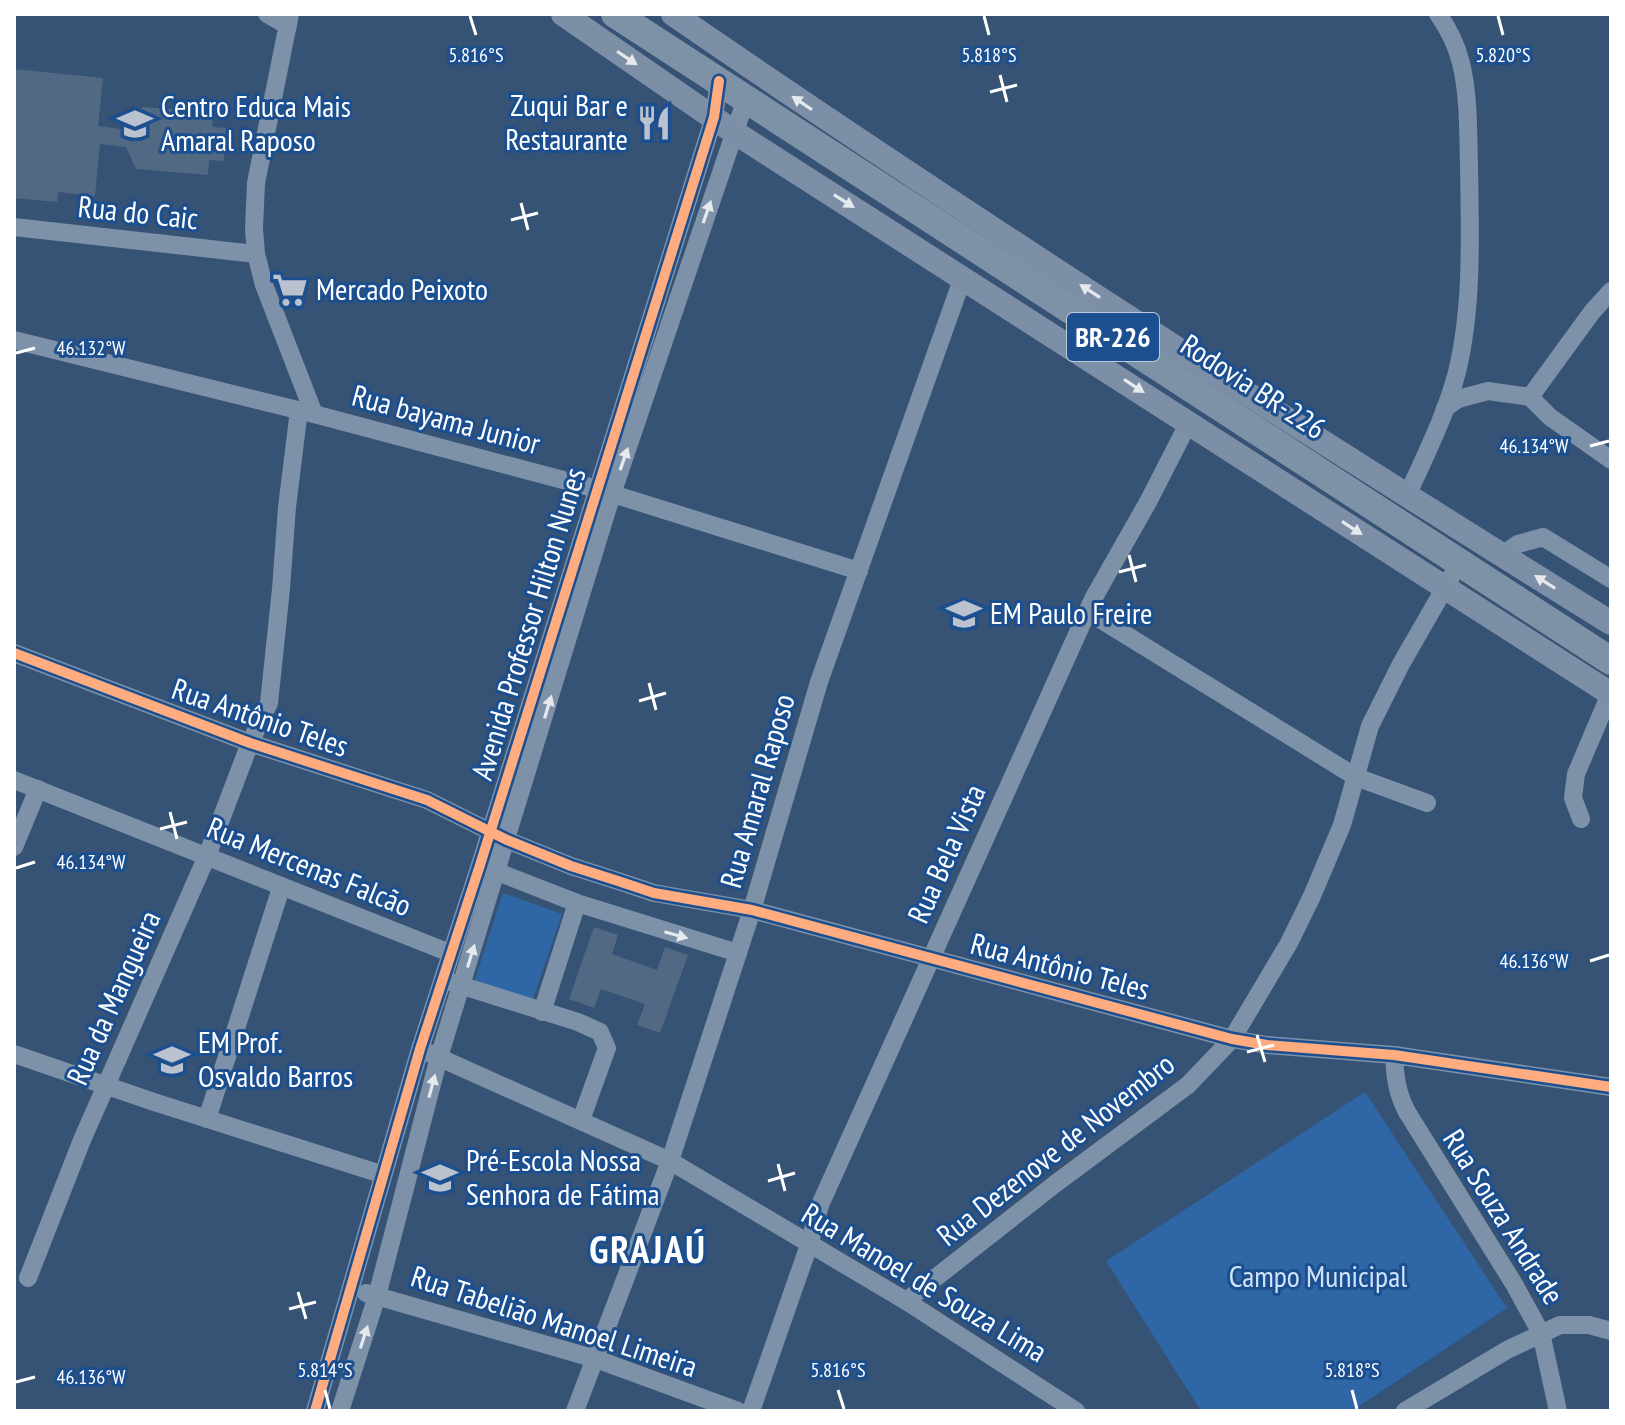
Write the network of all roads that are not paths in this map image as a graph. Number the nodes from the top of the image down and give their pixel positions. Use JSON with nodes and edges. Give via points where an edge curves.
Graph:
{"nodes":[{"id":1,"x":267,"y":14,"type":"edge"},
{"id":2,"x":563,"y":14,"type":"edge"},
{"id":3,"x":615,"y":14,"type":"edge"},
{"id":4,"x":673,"y":14,"type":"edge"},
{"id":5,"x":1438,"y":14,"type":"edge"},
{"id":6,"x":289,"y":20,"type":"edge"},
{"id":7,"x":719,"y":81,"type":"junction"},
{"id":8,"x":746,"y":99,"type":"junction"},
{"id":9,"x":714,"y":117,"type":"junction"},
{"id":10,"x":734,"y":132,"type":"junction"},
{"id":11,"x":14,"y":227,"type":"edge"},
{"id":12,"x":256,"y":254,"type":"junction"},
{"id":13,"x":963,"y":277,"type":"junction"},
{"id":14,"x":1611,"y":291,"type":"edge"},
{"id":15,"x":14,"y":340,"type":"edge"},
{"id":16,"x":1530,"y":397,"type":"junction"},
{"id":17,"x":1445,"y":408,"type":"junction"},
{"id":18,"x":307,"y":412,"type":"junction"},
{"id":19,"x":1189,"y":422,"type":"junction"},
{"id":20,"x":1611,"y":460,"type":"edge"},
{"id":21,"x":604,"y":492,"type":"junction"},
{"id":22,"x":1407,"y":496,"type":"junction"},
{"id":23,"x":1502,"y":555,"type":"junction"},
{"id":24,"x":1460,"y":562,"type":"junction"},
{"id":25,"x":859,"y":571,"type":"junction"},
{"id":26,"x":1611,"y":579,"type":"edge"},
{"id":27,"x":1444,"y":588,"type":"junction"},
{"id":28,"x":1087,"y":611,"type":"junction"},
{"id":29,"x":1611,"y":623,"type":"edge"},
{"id":30,"x":14,"y":653,"type":"edge"},
{"id":31,"x":1611,"y":661,"type":"edge"},
{"id":32,"x":1611,"y":694,"type":"edge"},
{"id":33,"x":250,"y":743,"type":"junction"},
{"id":34,"x":1356,"y":777,"type":"junction"},
{"id":35,"x":14,"y":780,"type":"edge"},
{"id":36,"x":38,"y":789,"type":"junction"},
{"id":37,"x":1427,"y":803,"type":"dead end"},
{"id":38,"x":1581,"y":819,"type":"dead end"},
{"id":39,"x":490,"y":831,"type":"junction"},
{"id":40,"x":507,"y":840,"type":"junction"},
{"id":41,"x":14,"y":847,"type":"edge"},
{"id":42,"x":207,"y":856,"type":"junction"},
{"id":43,"x":488,"y":869,"type":"junction"},
{"id":44,"x":281,"y":888,"type":"junction"},
{"id":45,"x":654,"y":893,"type":"junction"},
{"id":46,"x":577,"y":903,"type":"junction"},
{"id":47,"x":752,"y":910,"type":"junction"},
{"id":48,"x":642,"y":925,"type":"junction"},
{"id":49,"x":450,"y":953,"type":"junction"},
{"id":50,"x":738,"y":953,"type":"junction"},
{"id":51,"x":933,"y":957,"type":"junction"},
{"id":52,"x":442,"y":980,"type":"junction"},
{"id":53,"x":462,"y":985,"type":"junction"},
{"id":54,"x":542,"y":1012,"type":"junction"},
{"id":55,"x":1232,"y":1039,"type":"junction"},
{"id":56,"x":420,"y":1049,"type":"junction"},
{"id":57,"x":14,"y":1054,"type":"edge"},
{"id":58,"x":1394,"y":1055,"type":"junction"},
{"id":59,"x":439,"y":1057,"type":"junction"},
{"id":60,"x":107,"y":1086,"type":"junction"},
{"id":61,"x":1611,"y":1087,"type":"edge"},
{"id":62,"x":207,"y":1119,"type":"junction"},
{"id":63,"x":581,"y":1120,"type":"junction"},
{"id":64,"x":670,"y":1161,"type":"junction"},
{"id":65,"x":381,"y":1174,"type":"junction"},
{"id":66,"x":809,"y":1245,"type":"junction"},
{"id":67,"x":28,"y":1278,"type":"dead end"},
{"id":68,"x":352,"y":1289,"type":"junction"},
{"id":69,"x":377,"y":1296,"type":"junction"},
{"id":70,"x":906,"y":1301,"type":"junction"},
{"id":71,"x":1611,"y":1331,"type":"edge"},
{"id":72,"x":1541,"y":1333,"type":"junction"},
{"id":73,"x":596,"y":1359,"type":"junction"},
{"id":74,"x":315,"y":1411,"type":"edge"},
{"id":75,"x":340,"y":1411,"type":"edge"},
{"id":76,"x":575,"y":1411,"type":"edge"},
{"id":77,"x":738,"y":1411,"type":"edge"},
{"id":78,"x":751,"y":1411,"type":"edge"},
{"id":79,"x":1076,"y":1411,"type":"edge"},
{"id":80,"x":1405,"y":1411,"type":"edge"},
{"id":81,"x":1558,"y":1411,"type":"edge"}],
"edges":[{"from":1,"to":6,"type":"street"},
{"from":2,"to":9,"type":"main road","one_way":true},
{"from":3,"to":7,"type":"highway","name":"Rodovia BR-226","number":"BR-226"},
{"from":22,"to":4,"type":"main road","one_way":true,"via":[[874,152]]},
{"from":5,"to":17,"type":"street","via":[[1463,75],[1469,186],[1465,320]]},
{"from":6,"to":12,"type":"street","name":"Rua da Mangueira","via":[[256,183]]},
{"from":7,"to":8,"type":"highway","name":"Rodovia BR-226","number":"BR-226"},
{"from":7,"to":9,"type":"street","name":"Avenida Professor Hilton Nunes"},
{"from":8,"to":10,"type":"street","name":"Avenida Professor Hilton Nunes"},
{"from":8,"to":24,"type":"highway","name":"Rodovia BR-226","number":"BR-226"},
{"from":9,"to":10,"type":"main road"},
{"from":9,"to":21,"type":"street","name":"Avenida Professor Hilton Nunes"},
{"from":10,"to":13,"type":"main road","one_way":true},
{"from":21,"to":10,"type":"street","name":"Avenida Professor Hilton Nunes","one_way":true},
{"from":11,"to":12,"type":"street","name":"Rua do Caic"},
{"from":12,"to":18,"type":"street","name":"Rua da Mangueira"},
{"from":13,"to":19,"type":"main road","one_way":true},
{"from":13,"to":25,"type":"street","name":"Rua Amaral Raposo"},
{"from":14,"to":16,"type":"street"},
{"from":15,"to":18,"type":"street","name":"Rua bayama Junior"},
{"from":16,"to":17,"type":"street","via":[[1488,391]]},
{"from":16,"to":20,"type":"street"},
{"from":17,"to":22,"type":"street"},
{"from":18,"to":21,"type":"street","name":"Rua bayama Junior"},
{"from":18,"to":33,"type":"street","name":"Rua da Mangueira","via":[[287,507],[270,693]]},
{"from":19,"to":27,"type":"main road","one_way":true},
{"from":19,"to":28,"type":"street","name":"Rua Bela Vista"},
{"from":21,"to":25,"type":"street","name":"Rua bayama Junior"},
{"from":21,"to":39,"type":"street","name":"Avenida Professor Hilton Nunes"},
{"from":40,"to":21,"type":"street","name":"Avenida Professor Hilton Nunes","one_way":true},
{"from":22,"to":23,"type":"main road"},
{"from":23,"to":26,"type":"street","via":[[1543,537]]},
{"from":29,"to":23,"type":"main road","one_way":true},
{"from":24,"to":27,"type":"street","name":"Rua Dezenove de Novembro"},
{"from":24,"to":31,"type":"highway","name":"Rodovia BR-226","number":"BR-226"},
{"from":25,"to":47,"type":"street","name":"Rua Amaral Raposo","via":[[819,682]]},
{"from":27,"to":32,"type":"main road"},
{"from":27,"to":34,"type":"street","name":"Rua Dezenove de Novembro","via":[[1382,700]]},
{"from":28,"to":34,"type":"street"},
{"from":28,"to":51,"type":"street","name":"Rua Bela Vista"},
{"from":30,"to":33,"type":"street","name":"Rua Antônio Teles"},
{"from":32,"to":38,"type":"street","via":[[1576,774],[1573,798]]},
{"from":33,"to":39,"type":"street","name":"Rua Antônio Teles","via":[[427,800]]},
{"from":33,"to":42,"type":"street","name":"Rua da Mangueira"},
{"from":34,"to":37,"type":"street"},
{"from":34,"to":55,"type":"street","name":"Rua Dezenove de Novembro","via":[[1312,896]]},
{"from":35,"to":36,"type":"street","name":"Rua Mercenas Falcão"},
{"from":36,"to":41,"type":"street"},
{"from":36,"to":42,"type":"street","name":"Rua Mercenas Falcão"},
{"from":39,"to":40,"type":"street","name":"Rua Antônio Teles"},
{"from":39,"to":43,"type":"street","name":"Avenida Professor Hilton Nunes"},
{"from":40,"to":43,"type":"street","name":"Avenida Professor Hilton Nunes"},
{"from":40,"to":45,"type":"street","name":"Rua Antônio Teles"},
{"from":42,"to":44,"type":"street","name":"Rua Mercenas Falcão"},
{"from":42,"to":60,"type":"street","name":"Rua da Mangueira"},
{"from":43,"to":46,"type":"street"},
{"from":43,"to":49,"type":"street","name":"Avenida Professor Hilton Nunes"},
{"from":53,"to":43,"type":"street","name":"Avenida Professor Hilton Nunes","one_way":true},
{"from":44,"to":49,"type":"street","name":"Rua Mercenas Falcão"},
{"from":44,"to":62,"type":"street"},
{"from":45,"to":47,"type":"street","name":"Rua Antônio Teles"},
{"from":45,"to":48,"type":"street"},
{"from":46,"to":48,"type":"street"},
{"from":46,"to":54,"type":"street"},
{"from":47,"to":50,"type":"street","name":"Rua Amaral Raposo"},
{"from":47,"to":51,"type":"street","name":"Rua Antônio Teles"},
{"from":48,"to":50,"type":"street","one_way":true},
{"from":49,"to":52,"type":"street","name":"Avenida Professor Hilton Nunes"},
{"from":50,"to":64,"type":"street","name":"Rua Amaral Raposo"},
{"from":51,"to":55,"type":"street","name":"Rua Antônio Teles"},
{"from":51,"to":66,"type":"street","name":"Rua Bela Vista","via":[[820,1205]]},
{"from":52,"to":53,"type":"street"},
{"from":52,"to":56,"type":"street","name":"Avenida Professor Hilton Nunes"},
{"from":53,"to":54,"type":"street"},
{"from":53,"to":59,"type":"street","name":"Avenida Professor Hilton Nunes"},
{"from":54,"to":63,"type":"street","via":[[591,1026],[605,1039],[607,1048]]},
{"from":55,"to":58,"type":"street","name":"Rua Antônio Teles"},
{"from":55,"to":70,"type":"street","name":"Rua Dezenove de Novembro","via":[[1188,1085]]},
{"from":56,"to":59,"type":"street","name":"Rua Manoel de Souza Lima"},
{"from":56,"to":65,"type":"street","name":"Avenida Professor Hilton Nunes"},
{"from":57,"to":60,"type":"street"},
{"from":58,"to":61,"type":"street","name":"Rua Antônio Teles"},
{"from":58,"to":72,"type":"street","name":"Rua Souza Andrade","via":[[1395,1080],[1407,1112]]},
{"from":59,"to":63,"type":"street","name":"Rua Manoel de Souza Lima"},
{"from":69,"to":59,"type":"street","name":"Avenida Professor Hilton Nunes","one_way":true},
{"from":60,"to":62,"type":"street"},
{"from":60,"to":67,"type":"street","name":"Rua da Mangueira"},
{"from":62,"to":65,"type":"street"},
{"from":63,"to":64,"type":"street","name":"Rua Manoel de Souza Lima"},
{"from":64,"to":66,"type":"street","name":"Rua Manoel de Souza Lima"},
{"from":64,"to":73,"type":"street","name":"Rua Amaral Raposo"},
{"from":65,"to":68,"type":"street","name":"Avenida Professor Hilton Nunes"},
{"from":66,"to":70,"type":"street","name":"Rua Manoel de Souza Lima"},
{"from":66,"to":78,"type":"street","name":"Rua Bela Vista"},
{"from":68,"to":69,"type":"street","name":"Rua Tabelião Manoel Limeira"},
{"from":68,"to":74,"type":"street","name":"Avenida Professor Hilton Nunes"},
{"from":69,"to":73,"type":"street","name":"Rua Tabelião Manoel Limeira"},
{"from":75,"to":69,"type":"street","name":"Avenida Professor Hilton Nunes","one_way":true},
{"from":70,"to":79,"type":"street","name":"Rua Manoel de Souza Lima"},
{"from":71,"to":72,"type":"street","via":[[1573,1323]]},
{"from":72,"to":80,"type":"street"},
{"from":72,"to":81,"type":"street","name":"Rua Souza Andrade"},
{"from":73,"to":76,"type":"street","name":"Rua Amaral Raposo"},
{"from":73,"to":77,"type":"street","name":"Rua Tabelião Manoel Limeira"}]}
